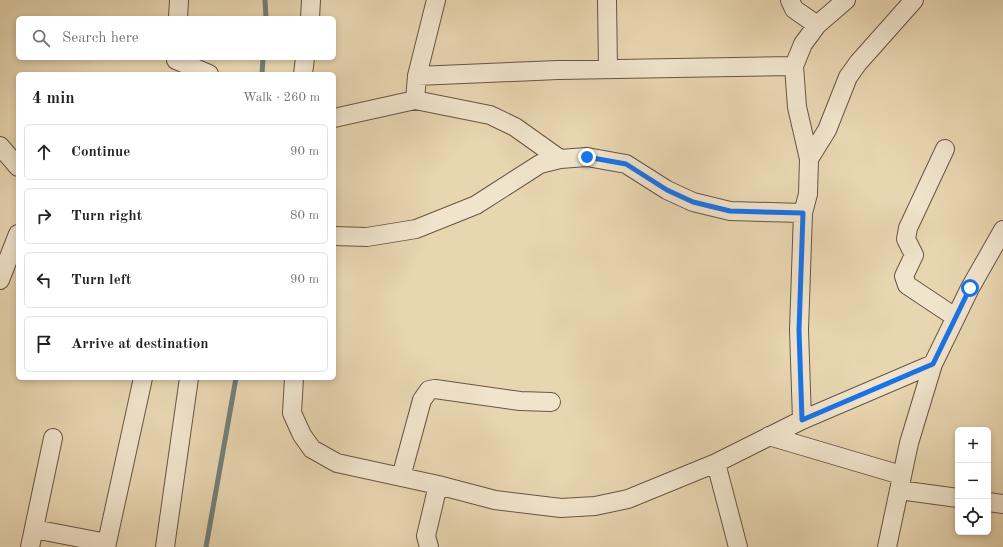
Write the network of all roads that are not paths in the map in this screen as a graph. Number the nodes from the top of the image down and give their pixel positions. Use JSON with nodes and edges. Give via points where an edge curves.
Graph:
{"nodes":[{"id":1,"x":179,"y":0,"type":"edge"},
{"id":2,"x":311,"y":0,"type":"edge"},
{"id":3,"x":436,"y":0,"type":"edge"},
{"id":4,"x":607,"y":0,"type":"edge"},
{"id":5,"x":790,"y":0,"type":"edge"},
{"id":6,"x":846,"y":0,"type":"edge"},
{"id":7,"x":914,"y":0,"type":"edge"},
{"id":8,"x":178,"y":16,"type":"edge"},
{"id":9,"x":310,"y":16,"type":"edge"},
{"id":10,"x":817,"y":26,"type":"junction"},
{"id":11,"x":305,"y":60,"type":"edge"},
{"id":12,"x":176,"y":64,"type":"edge"},
{"id":13,"x":794,"y":66,"type":"junction"},
{"id":14,"x":608,"y":69,"type":"junction"},
{"id":15,"x":202,"y":72,"type":"edge"},
{"id":16,"x":303,"y":72,"type":"edge"},
{"id":17,"x":417,"y":76,"type":"junction"},
{"id":18,"x":415,"y":100,"type":"junction"},
{"id":19,"x":336,"y":118,"type":"edge"},
{"id":20,"x":0,"y":146,"type":"edge"},
{"id":21,"x":945,"y":149,"type":"dead end"},
{"id":22,"x":560,"y":159,"type":"junction"},
{"id":23,"x":809,"y":159,"type":"junction"},
{"id":24,"x":12,"y":166,"type":"edge"},
{"id":25,"x":803,"y":213,"type":"junction"},
{"id":26,"x":1003,"y":230,"type":"edge"},
{"id":27,"x":336,"y":236,"type":"edge"},
{"id":28,"x":16,"y":239,"type":"edge"},
{"id":29,"x":0,"y":280,"type":"edge"},
{"id":30,"x":955,"y":317,"type":"junction"},
{"id":31,"x":933,"y":364,"type":"junction"},
{"id":32,"x":143,"y":380,"type":"edge"},
{"id":33,"x":189,"y":380,"type":"edge"},
{"id":34,"x":294,"y":380,"type":"edge"},
{"id":35,"x":551,"y":402,"type":"dead end"},
{"id":36,"x":802,"y":420,"type":"junction"},
{"id":37,"x":769,"y":436,"type":"junction"},
{"id":38,"x":53,"y":438,"type":"dead end"},
{"id":39,"x":716,"y":463,"type":"junction"},
{"id":40,"x":401,"y":477,"type":"junction"},
{"id":41,"x":900,"y":482,"type":"junction"},
{"id":42,"x":438,"y":485,"type":"junction"},
{"id":43,"x":955,"y":497,"type":"edge"},
{"id":44,"x":991,"y":502,"type":"edge"},
{"id":45,"x":1003,"y":504,"type":"edge"},
{"id":46,"x":34,"y":529,"type":"junction"},
{"id":47,"x":106,"y":545,"type":"edge"},
{"id":48,"x":30,"y":547,"type":"edge"},
{"id":49,"x":165,"y":547,"type":"edge"},
{"id":50,"x":429,"y":547,"type":"edge"},
{"id":51,"x":738,"y":547,"type":"edge"},
{"id":52,"x":887,"y":547,"type":"edge"}],
"edges":[{"from":1,"to":8,"type":"street"},
{"from":2,"to":9,"type":"street"},
{"from":3,"to":17,"type":"street"},
{"from":4,"to":14,"type":"street"},
{"from":5,"to":10,"type":"street","via":[[794,9]]},
{"from":6,"to":10,"type":"street"},
{"from":7,"to":23,"type":"street","via":[[848,77],[827,130]]},
{"from":10,"to":13,"type":"street","via":[[803,44]]},
{"from":11,"to":16,"type":"street"},
{"from":12,"to":15,"type":"street"},
{"from":13,"to":14,"type":"street"},
{"from":13,"to":23,"type":"street","via":[[797,107]]},
{"from":14,"to":17,"type":"street"},
{"from":17,"to":18,"type":"street"},
{"from":18,"to":19,"type":"street"},
{"from":18,"to":22,"type":"street","via":[[490,115],[516,127]]},
{"from":20,"to":24,"type":"street"},
{"from":21,"to":30,"type":"street","via":[[908,228],[906,239],[914,255],[904,276],[907,285]]},
{"from":22,"to":25,"type":"street","via":[[587,157],[626,164],[667,190],[693,202],[730,211]]},
{"from":22,"to":27,"type":"street","via":[[540,164],[476,205],[416,229],[367,237]]},
{"from":23,"to":25,"type":"street","via":[[808,194]]},
{"from":25,"to":36,"type":"street","via":[[799,330]]},
{"from":26,"to":30,"type":"street"},
{"from":28,"to":29,"type":"street"},
{"from":30,"to":31,"type":"street"},
{"from":31,"to":36,"type":"street"},
{"from":31,"to":41,"type":"street"},
{"from":32,"to":47,"type":"street"},
{"from":33,"to":49,"type":"street"},
{"from":34,"to":40,"type":"street","via":[[292,413],[312,449],[337,463]]},
{"from":35,"to":40,"type":"street","via":[[520,401],[434,388],[429,390],[422,400]]},
{"from":36,"to":37,"type":"street"},
{"from":37,"to":39,"type":"street"},
{"from":37,"to":41,"type":"street"},
{"from":38,"to":46,"type":"street"},
{"from":39,"to":42,"type":"street","via":[[628,499],[595,506],[561,508],[502,501]]},
{"from":39,"to":51,"type":"street"},
{"from":40,"to":42,"type":"street"},
{"from":41,"to":43,"type":"street"},
{"from":41,"to":52,"type":"street"},
{"from":42,"to":50,"type":"street","via":[[426,536]]},
{"from":44,"to":45,"type":"street"},
{"from":46,"to":47,"type":"street"},
{"from":46,"to":48,"type":"street"}]}
